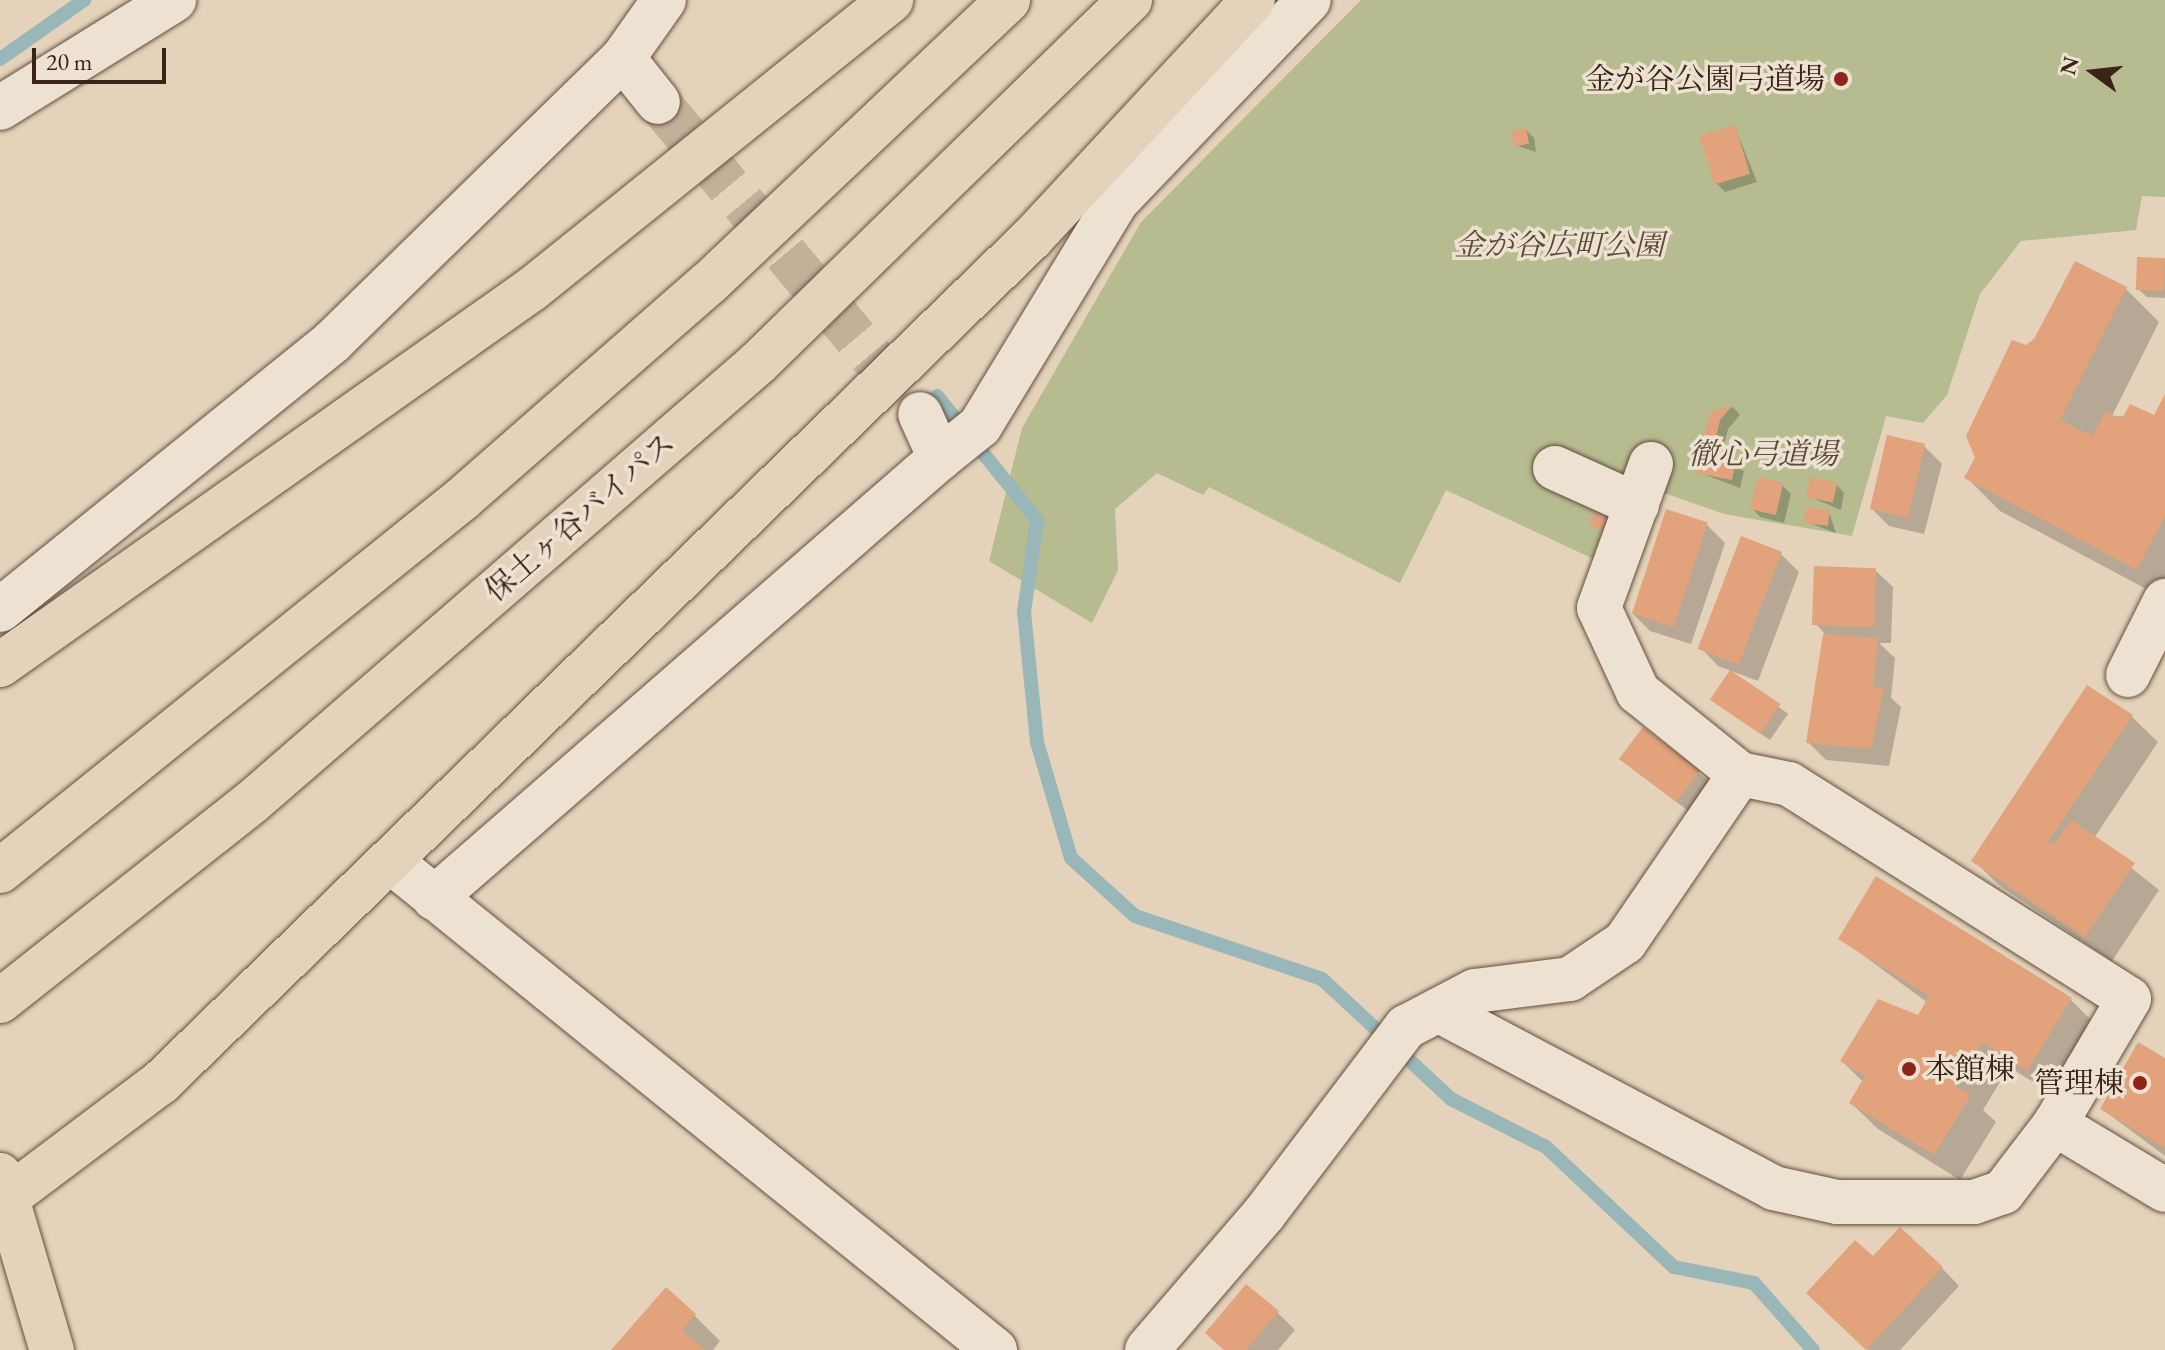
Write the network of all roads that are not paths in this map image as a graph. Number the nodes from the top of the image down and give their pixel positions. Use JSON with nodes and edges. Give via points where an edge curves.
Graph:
{"nodes":[{"id":1,"x":174,"y":0,"type":"edge"},
{"id":2,"x":664,"y":0,"type":"edge"},
{"id":3,"x":891,"y":0,"type":"edge"},
{"id":4,"x":1008,"y":0,"type":"edge"},
{"id":5,"x":1130,"y":0,"type":"edge"},
{"id":6,"x":1253,"y":0,"type":"edge"},
{"id":7,"x":1309,"y":0,"type":"edge"},
{"id":8,"x":623,"y":58,"type":"junction"},
{"id":9,"x":658,"y":102,"type":"tunnel mouth"},
{"id":10,"x":0,"y":108,"type":"edge"},
{"id":11,"x":920,"y":414,"type":"tunnel mouth"},
{"id":12,"x":940,"y":458,"type":"junction"},
{"id":13,"x":1651,"y":464,"type":"dead end"},
{"id":14,"x":1555,"y":468,"type":"dead end"},
{"id":15,"x":1637,"y":505,"type":"junction"},
{"id":16,"x":2165,"y":601,"type":"edge"},
{"id":17,"x":0,"y":610,"type":"edge"},
{"id":18,"x":0,"y":665,"type":"edge"},
{"id":19,"x":2128,"y":675,"type":"dead end"},
{"id":20,"x":1740,"y":774,"type":"junction"},
{"id":21,"x":16,"y":859,"type":"edge"},
{"id":22,"x":390,"y":861,"type":"junction"},
{"id":23,"x":434,"y":898,"type":"junction"},
{"id":24,"x":0,"y":1001,"type":"edge"},
{"id":25,"x":1422,"y":1019,"type":"junction"},
{"id":26,"x":2055,"y":1124,"type":"junction"},
{"id":27,"x":2165,"y":1190,"type":"edge"},
{"id":28,"x":3,"y":1192,"type":"edge"},
{"id":29,"x":52,"y":1350,"type":"edge"},
{"id":30,"x":995,"y":1350,"type":"edge"},
{"id":31,"x":1147,"y":1350,"type":"edge"}],
"edges":[{"from":1,"to":10,"type":"street"},
{"from":2,"to":8,"type":"street"},
{"from":3,"to":18,"type":"main road","via":[[532,289]]},
{"from":4,"to":21,"type":"main road","via":[[708,284],[474,489]]},
{"from":5,"to":24,"type":"main road","name":"保土ヶ谷バイパス","via":[[758,363],[252,802]]},
{"from":6,"to":22,"type":"main road","via":[[1031,239]]},
{"from":7,"to":12,"type":"street","via":[[1116,202],[980,426]]},
{"from":8,"to":9,"type":"street"},
{"from":8,"to":17,"type":"street","via":[[332,342]]},
{"from":11,"to":12,"type":"street"},
{"from":12,"to":23,"type":"street"},
{"from":13,"to":15,"type":"street"},
{"from":14,"to":15,"type":"street"},
{"from":15,"to":20,"type":"street","via":[[1599,608],[1638,692]]},
{"from":16,"to":19,"type":"street"},
{"from":20,"to":25,"type":"street","via":[[1625,942],[1570,979],[1475,991]]},
{"from":20,"to":26,"type":"street","via":[[1789,784],[2129,999]]},
{"from":22,"to":23,"type":"street"},
{"from":22,"to":28,"type":"main road","via":[[160,1083]]},
{"from":23,"to":30,"type":"street"},
{"from":25,"to":26,"type":"street","via":[[1774,1188],[1837,1202],[1974,1202],[2003,1192]]},
{"from":25,"to":31,"type":"street","via":[[1380,1062]]},
{"from":26,"to":27,"type":"street"},
{"from":28,"to":29,"type":"main road"}]}
